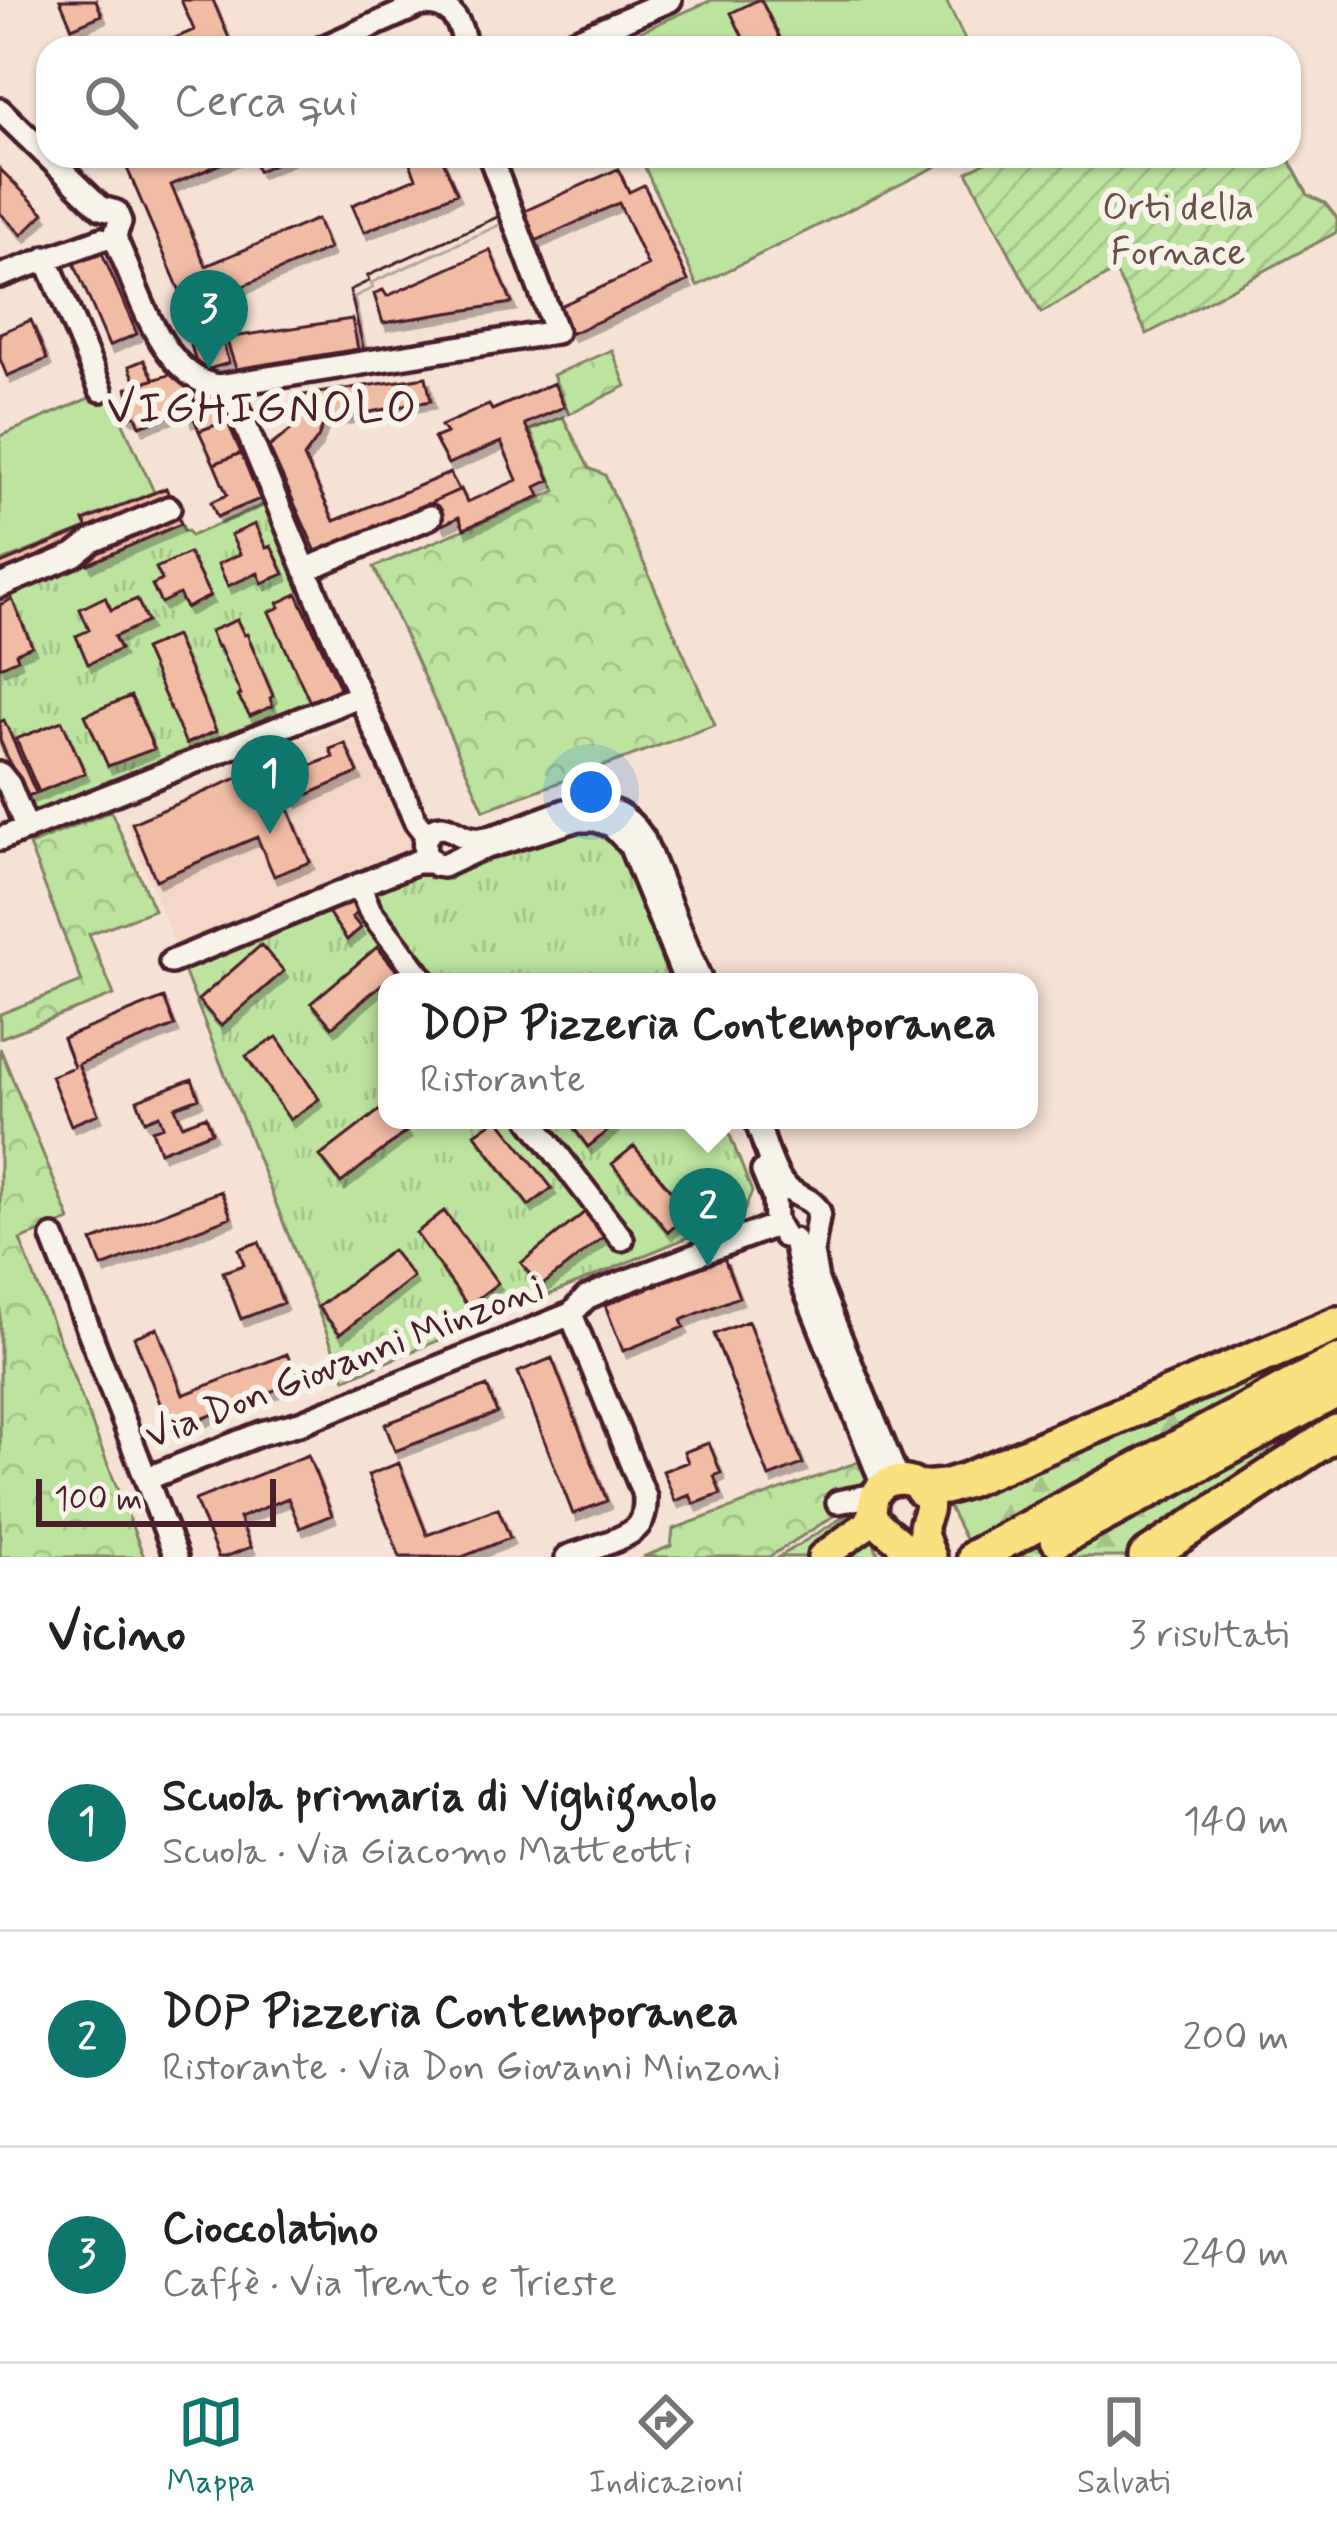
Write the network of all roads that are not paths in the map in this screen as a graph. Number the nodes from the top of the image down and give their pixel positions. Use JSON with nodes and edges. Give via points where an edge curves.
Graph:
{"nodes":[{"id":1,"x":670,"y":0,"type":"edge"},
{"id":2,"x":411,"y":10,"type":"junction"},
{"id":3,"x":350,"y":36,"type":"edge"},
{"id":4,"x":449,"y":36,"type":"edge"},
{"id":5,"x":462,"y":36,"type":"edge"},
{"id":6,"x":586,"y":36,"type":"edge"},
{"id":7,"x":0,"y":110,"type":"edge"},
{"id":8,"x":36,"y":139,"type":"edge"},
{"id":9,"x":66,"y":168,"type":"edge"},
{"id":10,"x":494,"y":168,"type":"edge"},
{"id":11,"x":99,"y":227,"type":"junction"},
{"id":12,"x":46,"y":258,"type":"junction"},
{"id":13,"x":4,"y":268,"type":"edge"},
{"id":14,"x":229,"y":386,"type":"junction"},
{"id":15,"x":101,"y":390,"type":"dead end"},
{"id":16,"x":169,"y":508,"type":"dead end"},
{"id":17,"x":430,"y":517,"type":"dead end"},
{"id":18,"x":305,"y":570,"type":"junction"},
{"id":19,"x":0,"y":586,"type":"edge"},
{"id":20,"x":359,"y":696,"type":"junction"},
{"id":21,"x":0,"y":774,"type":"edge"},
{"id":22,"x":28,"y":829,"type":"junction"},
{"id":23,"x":630,"y":832,"type":"junction"},
{"id":24,"x":0,"y":839,"type":"edge"},
{"id":25,"x":425,"y":845,"type":"junction"},
{"id":26,"x":460,"y":847,"type":"junction"},
{"id":27,"x":359,"y":885,"type":"junction"},
{"id":28,"x":172,"y":962,"type":"dead end"},
{"id":29,"x":418,"y":973,"type":"edge"},
{"id":30,"x":683,"y":973,"type":"edge"},
{"id":31,"x":697,"y":973,"type":"edge"},
{"id":32,"x":538,"y":1129,"type":"edge"},
{"id":33,"x":745,"y":1129,"type":"edge"},
{"id":34,"x":760,"y":1129,"type":"edge"},
{"id":35,"x":796,"y":1195,"type":"junction"},
{"id":36,"x":776,"y":1217,"type":"junction"},
{"id":37,"x":53,"y":1237,"type":"dead end"},
{"id":38,"x":804,"y":1237,"type":"junction"},
{"id":39,"x":622,"y":1239,"type":"dead end"},
{"id":40,"x":571,"y":1314,"type":"junction"},
{"id":41,"x":1337,"y":1324,"type":"edge"},
{"id":42,"x":1337,"y":1362,"type":"edge"},
{"id":43,"x":1337,"y":1390,"type":"edge"},
{"id":44,"x":1337,"y":1432,"type":"edge"},
{"id":45,"x":146,"y":1479,"type":"junction"},
{"id":46,"x":890,"y":1494,"type":"junction"},
{"id":47,"x":838,"y":1502,"type":"dead end"},
{"id":48,"x":1022,"y":1549,"type":"edge"},
{"id":49,"x":176,"y":1557,"type":"edge"},
{"id":50,"x":567,"y":1557,"type":"edge"},
{"id":51,"x":822,"y":1557,"type":"edge"},
{"id":52,"x":910,"y":1557,"type":"edge"},
{"id":53,"x":932,"y":1557,"type":"edge"},
{"id":54,"x":975,"y":1557,"type":"edge"},
{"id":55,"x":1146,"y":1557,"type":"edge"}],
"edges":[{"from":1,"to":6,"type":"street"},
{"from":2,"to":3,"type":"street"},
{"from":2,"to":4,"type":"street","via":[[430,11]]},
{"from":2,"to":5,"type":"street","via":[[442,4]]},
{"from":7,"to":8,"type":"street"},
{"from":9,"to":11,"type":"street"},
{"from":10,"to":14,"type":"street","via":[[556,332]]},
{"from":11,"to":12,"type":"street"},
{"from":11,"to":14,"type":"street","via":[[168,355],[204,384]]},
{"from":12,"to":13,"type":"street"},
{"from":12,"to":15,"type":"street"},
{"from":14,"to":18,"type":"street"},
{"from":16,"to":19,"type":"street"},
{"from":17,"to":18,"type":"street"},
{"from":18,"to":20,"type":"street"},
{"from":20,"to":22,"type":"street"},
{"from":20,"to":25,"type":"street"},
{"from":21,"to":22,"type":"street"},
{"from":22,"to":24,"type":"street"},
{"from":23,"to":26,"type":"street","via":[[576,820]]},
{"from":23,"to":30,"type":"street"},
{"from":23,"to":31,"type":"street","via":[[644,838]]},
{"from":25,"to":26,"type":"street","via":[[443,827]]},
{"from":25,"to":26,"type":"street","via":[[443,866]]},
{"from":25,"to":27,"type":"street"},
{"from":27,"to":28,"type":"street"},
{"from":27,"to":29,"type":"street"},
{"from":32,"to":39,"type":"street"},
{"from":33,"to":36,"type":"street"},
{"from":34,"to":35,"type":"street","via":[[779,1179]]},
{"from":35,"to":36,"type":"street"},
{"from":35,"to":38,"type":"street","via":[[816,1206],[820,1219]]},
{"from":36,"to":38,"type":"street","via":[[780,1233]]},
{"from":36,"to":40,"type":"street","name":"Via Don Giovanni Minzoni","via":[[605,1289]]},
{"from":37,"to":45,"type":"street","name":"Via Don Giovanni Minzoni"},
{"from":38,"to":46,"type":"street"},
{"from":40,"to":45,"type":"street","name":"Via Don Giovanni Minzoni"},
{"from":40,"to":50,"type":"street","name":"Via Don Giovanni Minzoni","via":[[645,1513],[629,1533]]},
{"from":41,"to":46,"type":"highway","via":[[968,1480]]},
{"from":42,"to":48,"type":"highway"},
{"from":43,"to":48,"type":"highway"},
{"from":44,"to":55,"type":"highway"},
{"from":45,"to":49,"type":"street","name":"Via Don Giovanni Minzoni"},
{"from":46,"to":47,"type":"street"},
{"from":46,"to":51,"type":"main road","via":[[861,1531]]},
{"from":46,"to":52,"type":"main road","via":[[879,1526]]},
{"from":46,"to":53,"type":"main road","via":[[929,1508],[923,1529]]},
{"from":48,"to":54,"type":"highway"}]}
